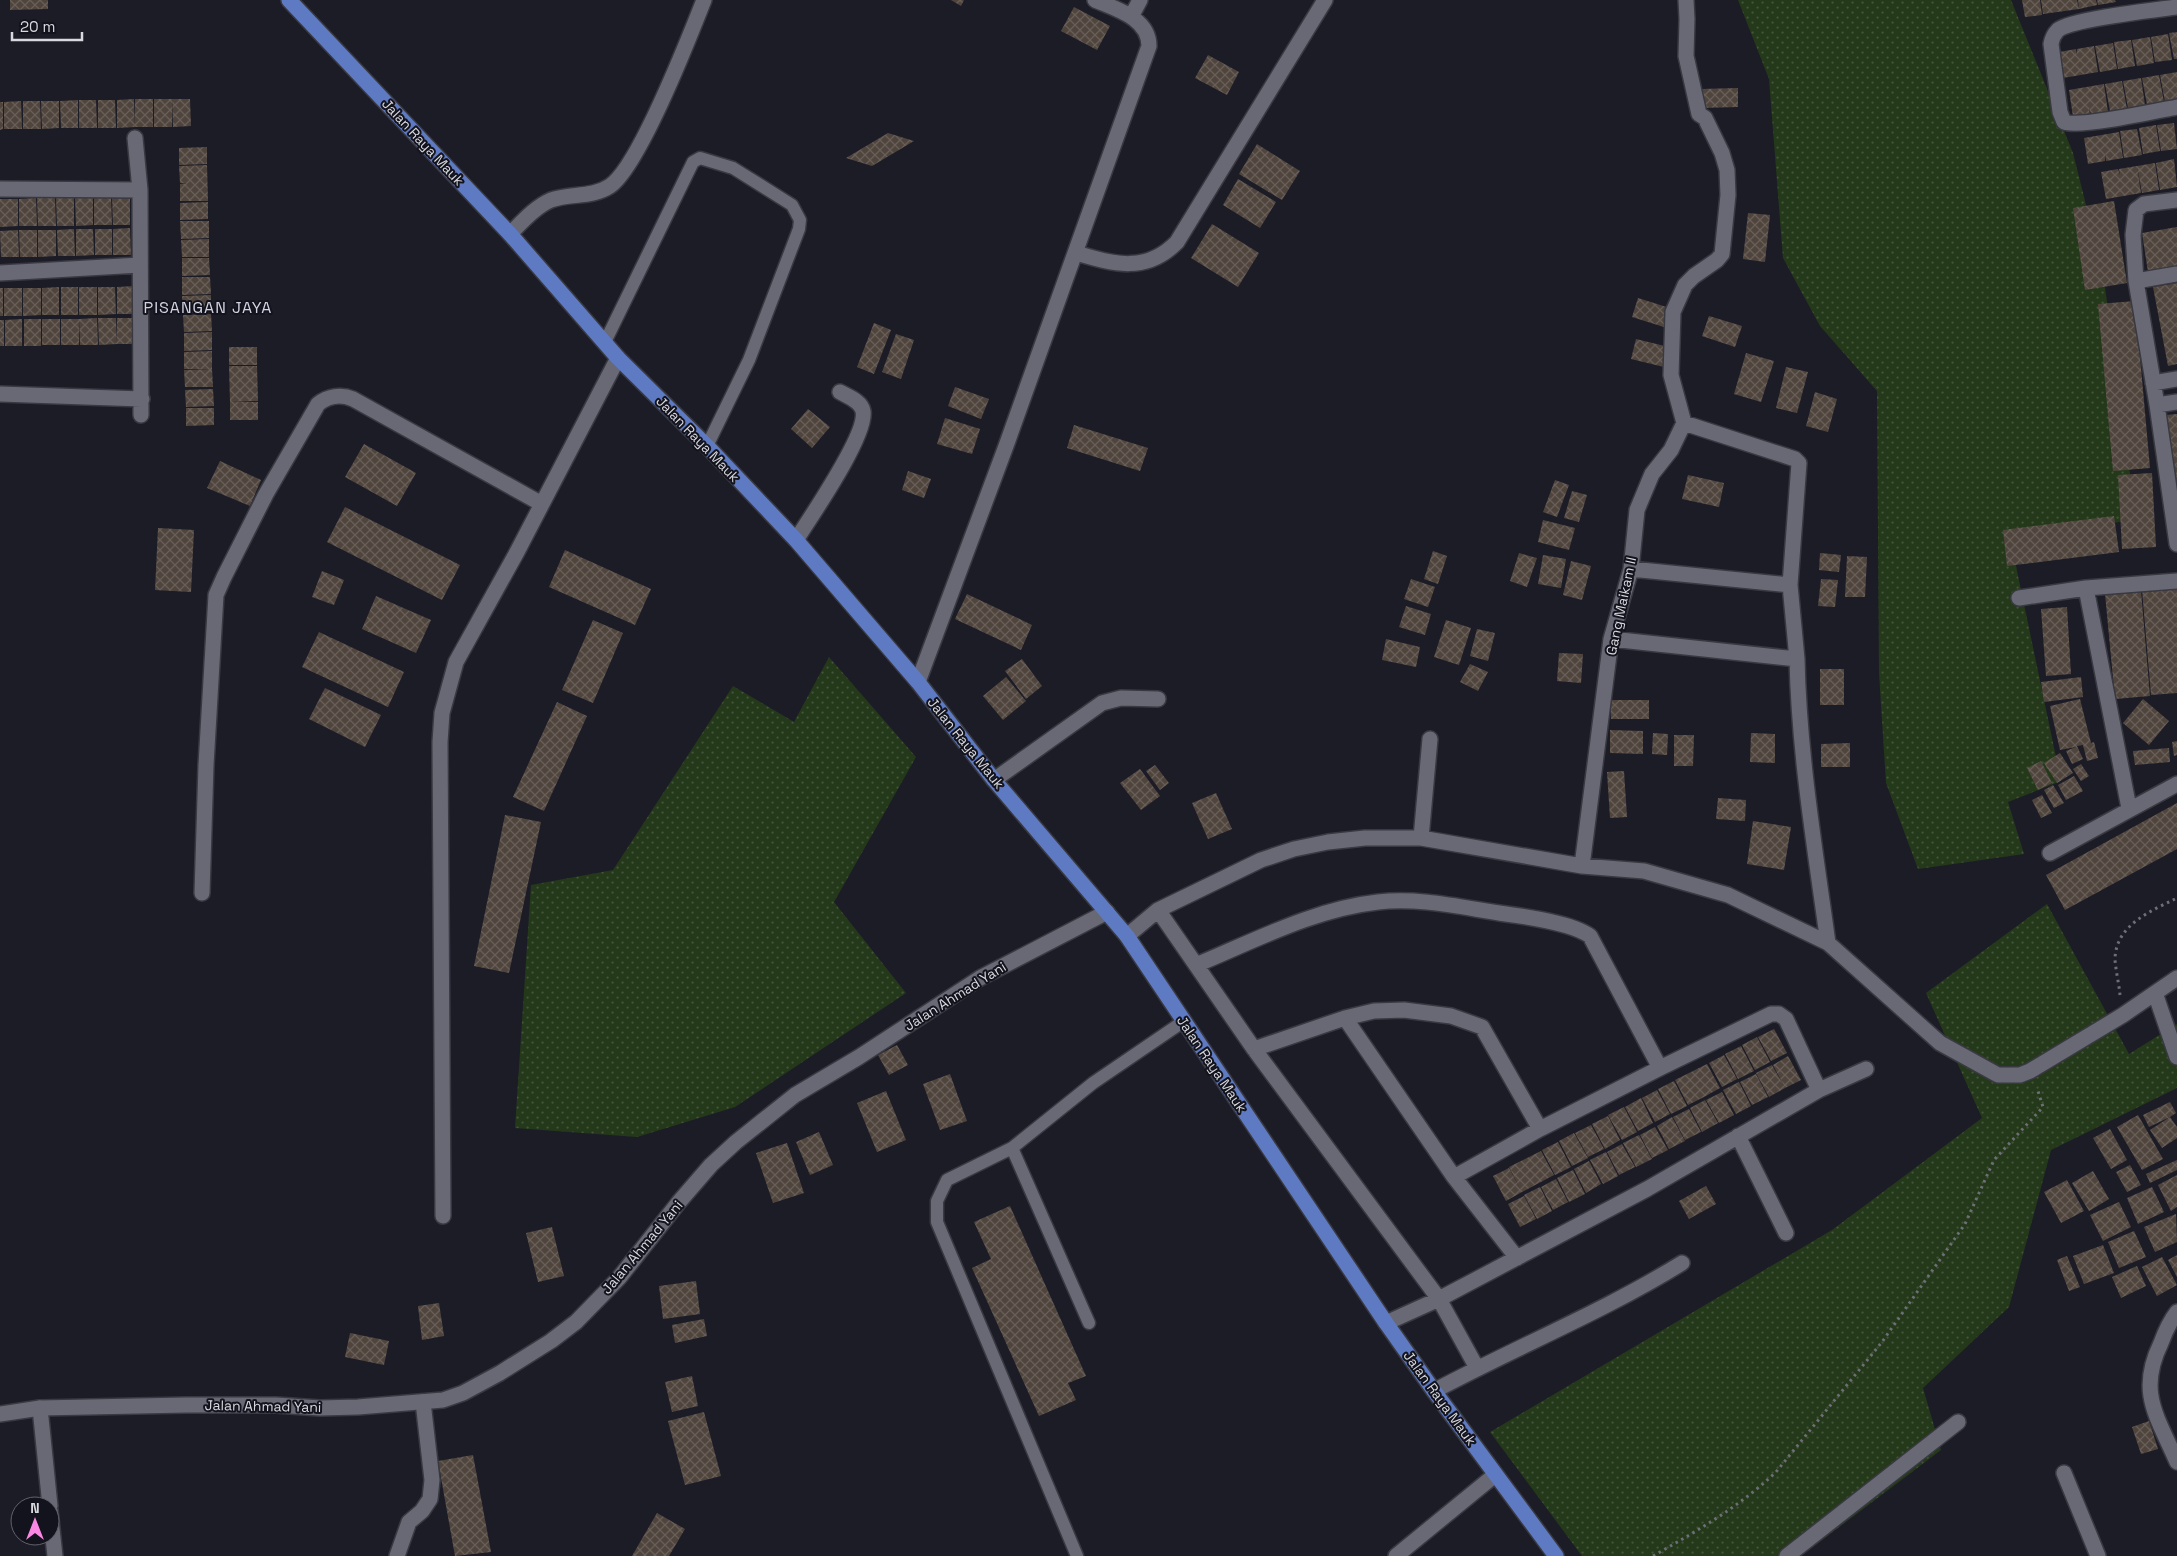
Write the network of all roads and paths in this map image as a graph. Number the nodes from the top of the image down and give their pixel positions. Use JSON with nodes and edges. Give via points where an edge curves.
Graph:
{"nodes":[{"id":1,"x":289,"y":0,"type":"edge"},
{"id":2,"x":704,"y":0,"type":"edge"},
{"id":3,"x":1095,"y":0,"type":"edge"},
{"id":4,"x":1140,"y":0,"type":"edge"},
{"id":5,"x":1325,"y":0,"type":"edge"},
{"id":6,"x":1686,"y":0,"type":"edge"},
{"id":7,"x":2177,"y":6,"type":"edge"},
{"id":8,"x":1132,"y":15,"type":"junction"},
{"id":9,"x":2177,"y":107,"type":"edge"},
{"id":10,"x":135,"y":138,"type":"dead end"},
{"id":11,"x":0,"y":190,"type":"edge"},
{"id":12,"x":140,"y":190,"type":"junction"},
{"id":13,"x":2177,"y":200,"type":"edge"},
{"id":14,"x":510,"y":234,"type":"junction"},
{"id":15,"x":1076,"y":253,"type":"junction"},
{"id":16,"x":140,"y":265,"type":"junction"},
{"id":17,"x":0,"y":273,"type":"edge"},
{"id":18,"x":2177,"y":274,"type":"edge"},
{"id":19,"x":2136,"y":281,"type":"junction"},
{"id":20,"x":605,"y":342,"type":"junction"},
{"id":21,"x":618,"y":358,"type":"junction"},
{"id":22,"x":2177,"y":379,"type":"edge"},
{"id":23,"x":2153,"y":383,"type":"junction"},
{"id":24,"x":840,"y":392,"type":"dead end"},
{"id":25,"x":0,"y":394,"type":"edge"},
{"id":26,"x":142,"y":399,"type":"junction"},
{"id":27,"x":2177,"y":402,"type":"edge"},
{"id":28,"x":2157,"y":405,"type":"junction"},
{"id":29,"x":141,"y":415,"type":"dead end"},
{"id":30,"x":1684,"y":423,"type":"junction"},
{"id":31,"x":707,"y":446,"type":"junction"},
{"id":32,"x":542,"y":504,"type":"junction"},
{"id":33,"x":796,"y":540,"type":"junction"},
{"id":34,"x":2177,"y":544,"type":"edge"},
{"id":35,"x":1631,"y":569,"type":"junction"},
{"id":36,"x":2177,"y":581,"type":"edge"},
{"id":37,"x":1790,"y":585,"type":"junction"},
{"id":38,"x":2086,"y":588,"type":"junction"},
{"id":39,"x":2019,"y":598,"type":"dead end"},
{"id":40,"x":1611,"y":639,"type":"junction"},
{"id":41,"x":1797,"y":659,"type":"junction"},
{"id":42,"x":918,"y":682,"type":"junction"},
{"id":43,"x":1158,"y":700,"type":"dead end"},
{"id":44,"x":1430,"y":739,"type":"dead end"},
{"id":45,"x":994,"y":780,"type":"junction"},
{"id":46,"x":2177,"y":784,"type":"edge"},
{"id":47,"x":2129,"y":808,"type":"junction"},
{"id":48,"x":1421,"y":838,"type":"junction"},
{"id":49,"x":2050,"y":853,"type":"dead end"},
{"id":50,"x":1582,"y":866,"type":"junction"},
{"id":51,"x":202,"y":893,"type":"dead end"},
{"id":52,"x":2177,"y":898,"type":"edge"},
{"id":53,"x":1158,"y":910,"type":"junction"},
{"id":54,"x":1107,"y":912,"type":"junction"},
{"id":55,"x":1127,"y":936,"type":"junction"},
{"id":56,"x":1828,"y":943,"type":"junction"},
{"id":57,"x":1196,"y":965,"type":"junction"},
{"id":58,"x":2177,"y":978,"type":"edge"},
{"id":59,"x":2155,"y":993,"type":"junction"},
{"id":60,"x":2123,"y":1015,"type":"junction"},
{"id":61,"x":1345,"y":1018,"type":"junction"},
{"id":62,"x":1184,"y":1021,"type":"junction"},
{"id":63,"x":1254,"y":1049,"type":"junction"},
{"id":64,"x":2177,"y":1057,"type":"edge"},
{"id":65,"x":1660,"y":1068,"type":"junction"},
{"id":66,"x":1866,"y":1069,"type":"dead end"},
{"id":67,"x":1819,"y":1090,"type":"junction"},
{"id":68,"x":2039,"y":1092,"type":"dead end"},
{"id":69,"x":1540,"y":1129,"type":"junction"},
{"id":70,"x":1738,"y":1136,"type":"junction"},
{"id":71,"x":1012,"y":1148,"type":"junction"},
{"id":72,"x":1454,"y":1177,"type":"junction"},
{"id":73,"x":443,"y":1216,"type":"dead end"},
{"id":74,"x":1786,"y":1233,"type":"dead end"},
{"id":75,"x":1517,"y":1258,"type":"junction"},
{"id":76,"x":1682,"y":1263,"type":"dead end"},
{"id":77,"x":1439,"y":1300,"type":"junction"},
{"id":78,"x":2177,"y":1312,"type":"edge"},
{"id":79,"x":1089,"y":1323,"type":"dead end"},
{"id":80,"x":1386,"y":1323,"type":"junction"},
{"id":81,"x":1476,"y":1368,"type":"junction"},
{"id":82,"x":1434,"y":1391,"type":"junction"},
{"id":83,"x":423,"y":1402,"type":"junction"},
{"id":84,"x":40,"y":1408,"type":"junction"},
{"id":85,"x":0,"y":1414,"type":"edge"},
{"id":86,"x":1958,"y":1422,"type":"dead end"},
{"id":87,"x":2177,"y":1462,"type":"edge"},
{"id":88,"x":2064,"y":1473,"type":"dead end"},
{"id":89,"x":1495,"y":1475,"type":"junction"},
{"id":90,"x":49,"y":1496,"type":"edge"},
{"id":91,"x":397,"y":1556,"type":"edge"},
{"id":92,"x":1077,"y":1556,"type":"edge"},
{"id":93,"x":1396,"y":1556,"type":"edge"},
{"id":94,"x":1556,"y":1556,"type":"edge"},
{"id":95,"x":1653,"y":1556,"type":"edge"},
{"id":96,"x":1787,"y":1556,"type":"edge"},
{"id":97,"x":2098,"y":1556,"type":"edge"}],
"edges":[{"from":1,"to":14,"type":"main road","name":"Jalan Raya Mauk"},
{"from":2,"to":14,"type":"street","via":[[657,110],[618,180],[598,192],[549,201]]},
{"from":3,"to":8,"type":"street"},
{"from":4,"to":8,"type":"street"},
{"from":5,"to":15,"type":"street","via":[[1172,247],[1157,257],[1128,265],[1112,264]]},
{"from":6,"to":30,"type":"street","via":[[1687,64],[1699,114],[1705,118],[1722,153],[1728,194],[1722,254],[1685,285],[1673,312],[1671,375]]},
{"from":7,"to":9,"type":"street","via":[[2077,22],[2058,30],[2051,44],[2064,122],[2088,122]]},
{"from":8,"to":15,"type":"street","via":[[1148,38],[1149,46]]},
{"from":10,"to":12,"type":"street"},
{"from":11,"to":12,"type":"street"},
{"from":12,"to":16,"type":"street"},
{"from":13,"to":19,"type":"street","via":[[2144,204],[2136,210],[2133,235]]},
{"from":14,"to":20,"type":"main road","name":"Jalan Raya Mauk"},
{"from":15,"to":42,"type":"street"},
{"from":16,"to":17,"type":"street"},
{"from":16,"to":26,"type":"street"},
{"from":18,"to":19,"type":"street"},
{"from":19,"to":23,"type":"street"},
{"from":20,"to":21,"type":"main road","name":"Jalan Raya Mauk"},
{"from":20,"to":31,"type":"lane","via":[[693,162],[700,158],[733,168],[792,204],[800,220],[799,229],[750,360]]},
{"from":21,"to":31,"type":"main road","name":"Jalan Raya Mauk"},
{"from":21,"to":32,"type":"street"},
{"from":22,"to":23,"type":"street"},
{"from":23,"to":28,"type":"street"},
{"from":24,"to":33,"type":"street","via":[[861,406],[864,413],[862,423],[833,481]]},
{"from":25,"to":26,"type":"street"},
{"from":26,"to":29,"type":"street"},
{"from":27,"to":28,"type":"street"},
{"from":28,"to":34,"type":"street"},
{"from":30,"to":35,"type":"street","name":"Gang Maikam II","via":[[1671,450],[1652,474],[1637,510]]},
{"from":30,"to":37,"type":"street","via":[[1799,463]]},
{"from":31,"to":33,"type":"main road","name":"Jalan Raya Mauk"},
{"from":32,"to":51,"type":"street","via":[[353,399],[340,396],[318,404],[266,494],[216,596]]},
{"from":32,"to":73,"type":"street","via":[[456,662],[442,713]]},
{"from":33,"to":42,"type":"main road","name":"Jalan Raya Mauk"},
{"from":35,"to":37,"type":"street"},
{"from":35,"to":40,"type":"street","name":"Gang Maikam II"},
{"from":36,"to":38,"type":"street"},
{"from":37,"to":41,"type":"street"},
{"from":38,"to":39,"type":"street"},
{"from":38,"to":47,"type":"street"},
{"from":40,"to":41,"type":"street"},
{"from":40,"to":50,"type":"street","name":"Gang Maikam II"},
{"from":41,"to":56,"type":"street","via":[[1809,811]]},
{"from":42,"to":45,"type":"main road","name":"Jalan Raya Mauk"},
{"from":43,"to":45,"type":"street","via":[[1121,698],[1102,702]]},
{"from":44,"to":48,"type":"street"},
{"from":45,"to":54,"type":"main road","name":"Jalan Raya Mauk"},
{"from":46,"to":47,"type":"street"},
{"from":47,"to":49,"type":"street"},
{"from":48,"to":50,"type":"street"},
{"from":48,"to":53,"type":"street","via":[[1365,838],[1294,849],[1261,860]]},
{"from":50,"to":56,"type":"street","via":[[1644,871],[1728,896]]},
{"from":52,"to":60,"type":"path","via":[[2136,919],[2121,938],[2115,960]]},
{"from":53,"to":55,"type":"street"},
{"from":53,"to":57,"type":"street"},
{"from":54,"to":55,"type":"main road","name":"Jalan Raya Mauk"},
{"from":54,"to":83,"type":"street","name":"Jalan Ahmad Yani","via":[[980,978],[795,1095],[711,1165],[619,1278],[576,1322],[551,1341],[464,1393]]},
{"from":55,"to":62,"type":"main road","name":"Jalan Raya Mauk"},
{"from":56,"to":60,"type":"street","via":[[1940,1043],[1998,1075],[2030,1072]]},
{"from":57,"to":63,"type":"street"},
{"from":57,"to":65,"type":"street","via":[[1304,920],[1378,902],[1420,902],[1533,918],[1578,929],[1590,936]]},
{"from":58,"to":59,"type":"street"},
{"from":59,"to":60,"type":"street"},
{"from":59,"to":64,"type":"street"},
{"from":61,"to":63,"type":"street"},
{"from":61,"to":69,"type":"street","via":[[1374,1011],[1404,1010],[1452,1016],[1482,1027]]},
{"from":61,"to":72,"type":"street"},
{"from":62,"to":71,"type":"lane","via":[[1093,1083]]},
{"from":62,"to":80,"type":"main road","name":"Jalan Raya Mauk"},
{"from":63,"to":77,"type":"street"},
{"from":65,"to":67,"type":"street","via":[[1766,1016],[1779,1014],[1789,1024]]},
{"from":65,"to":69,"type":"street"},
{"from":66,"to":67,"type":"street"},
{"from":67,"to":70,"type":"street"},
{"from":68,"to":95,"type":"path","via":[[2043,1106],[1994,1160],[1965,1224],[1882,1342],[1776,1472],[1758,1490],[1717,1519]]},
{"from":69,"to":72,"type":"street"},
{"from":70,"to":74,"type":"street"},
{"from":70,"to":75,"type":"street"},
{"from":71,"to":79,"type":"lane"},
{"from":71,"to":92,"type":"lane","via":[[947,1180],[937,1201],[937,1222]]},
{"from":72,"to":75,"type":"street"},
{"from":75,"to":77,"type":"street"},
{"from":76,"to":81,"type":"street","via":[[1563,1329]]},
{"from":77,"to":80,"type":"street"},
{"from":77,"to":81,"type":"street"},
{"from":78,"to":87,"type":"street","via":[[2155,1353],[2148,1380],[2150,1399]]},
{"from":80,"to":82,"type":"main road","name":"Jalan Raya Mauk"},
{"from":81,"to":82,"type":"street"},
{"from":82,"to":89,"type":"main road","name":"Jalan Raya Mauk"},
{"from":83,"to":84,"type":"street","name":"Jalan Ahmad Yani","via":[[320,1408],[186,1405]]},
{"from":83,"to":91,"type":"street","via":[[432,1480],[430,1499],[410,1522]]},
{"from":84,"to":85,"type":"street","name":"Jalan Ahmad Yani"},
{"from":84,"to":90,"type":"street"},
{"from":86,"to":96,"type":"street"},
{"from":88,"to":97,"type":"street"},
{"from":89,"to":93,"type":"street"},
{"from":89,"to":94,"type":"main road","name":"Jalan Raya Mauk"}]}
